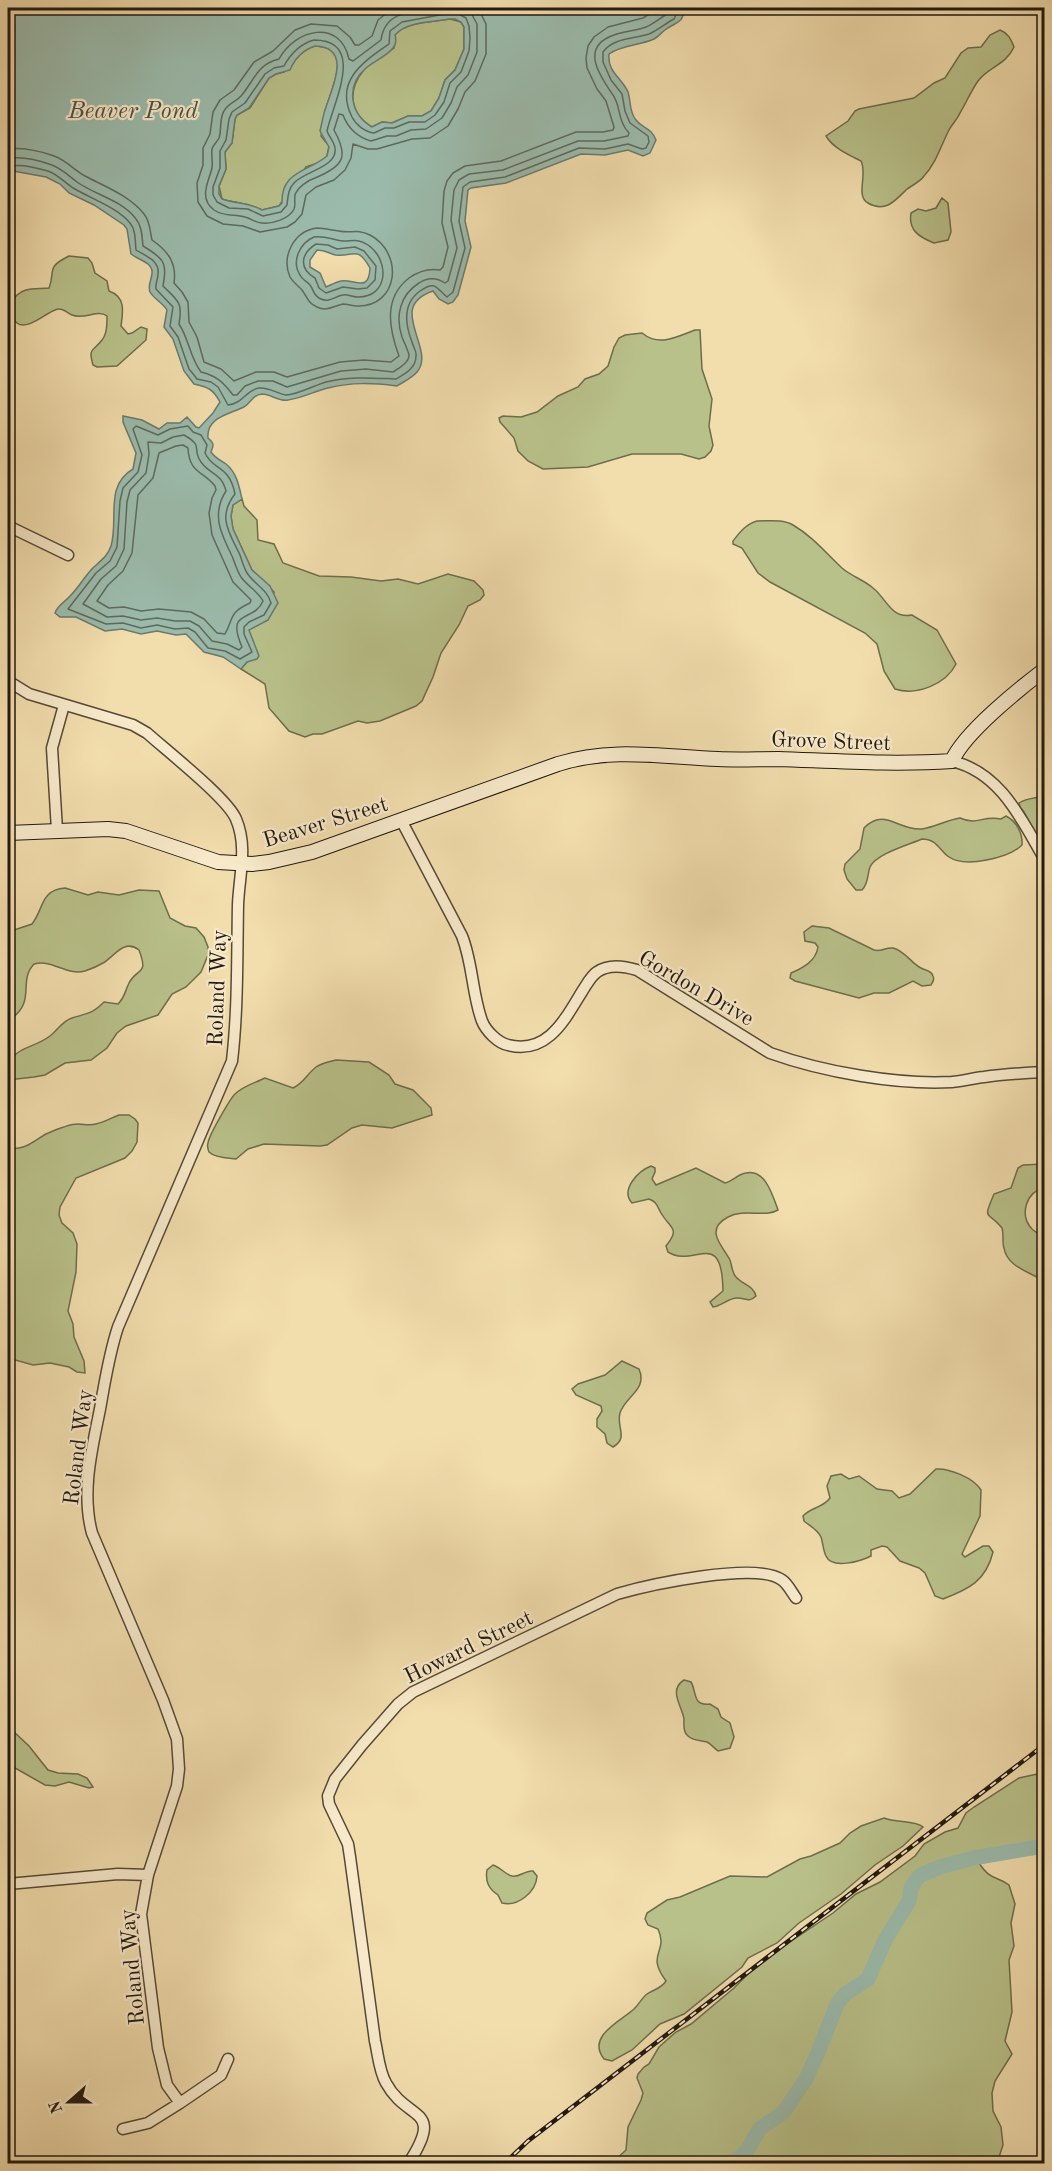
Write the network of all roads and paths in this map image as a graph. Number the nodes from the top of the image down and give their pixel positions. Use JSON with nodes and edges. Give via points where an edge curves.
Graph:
{"nodes":[{"id":1,"x":8,"y":526,"type":"edge"},
{"id":2,"x":68,"y":555,"type":"dead end"},
{"id":3,"x":1044,"y":670,"type":"edge"},
{"id":4,"x":9,"y":684,"type":"edge"},
{"id":5,"x":64,"y":705,"type":"junction"},
{"id":6,"x":578,"y":758,"type":"joint"},
{"id":7,"x":952,"y":761,"type":"junction"},
{"id":8,"x":401,"y":820,"type":"junction"},
{"id":9,"x":57,"y":830,"type":"junction"},
{"id":10,"x":8,"y":833,"type":"edge"},
{"id":11,"x":1044,"y":858,"type":"edge"},
{"id":12,"x":242,"y":864,"type":"junction"},
{"id":13,"x":1044,"y":1072,"type":"edge"},
{"id":14,"x":796,"y":1599,"type":"dead end"},
{"id":15,"x":148,"y":1875,"type":"junction"},
{"id":16,"x":8,"y":1884,"type":"edge"},
{"id":17,"x":228,"y":2060,"type":"dead end"},
{"id":18,"x":180,"y":2103,"type":"junction"},
{"id":19,"x":123,"y":2129,"type":"dead end"},
{"id":20,"x":408,"y":2163,"type":"edge"}],
"edges":[{"from":1,"to":2,"type":"street"},
{"from":3,"to":7,"type":"street","via":[[995,711]]},
{"from":4,"to":5,"type":"street","name":"Roland Way"},
{"from":5,"to":9,"type":"street","via":[[52,748]]},
{"from":5,"to":12,"type":"street","name":"Roland Way","via":[[133,725],[147,733],[236,818]]},
{"from":6,"to":7,"type":"street","name":"Grove Street","via":[[621,753],[875,764]]},
{"from":6,"to":8,"type":"street","name":"Beaver Street"},
{"from":7,"to":11,"type":"street","via":[[978,770],[1003,793]]},
{"from":8,"to":12,"type":"street","name":"Beaver Street","via":[[312,852]]},
{"from":8,"to":13,"type":"street","name":"Gordon Drive","via":[[462,936],[483,1023],[505,1045],[534,1047],[550,1037],[597,971],[620,965],[637,970],[770,1053],[789,1060],[919,1083]]},
{"from":9,"to":10,"type":"street","name":"Beaver Street"},
{"from":9,"to":12,"type":"street","name":"Beaver Street","via":[[126,831],[203,858]]},
{"from":12,"to":15,"type":"street","name":"Roland Way","via":[[232,1061],[118,1327],[108,1358],[87,1484],[92,1533],[177,1739],[177,1786]]},
{"from":14,"to":20,"type":"street","name":"Howard Street","via":[[783,1581],[768,1574],[694,1576],[617,1594],[413,1692],[385,1718],[335,1779],[329,1804],[348,1844],[375,2041],[385,2083],[423,2122],[425,2133]]},
{"from":15,"to":16,"type":"street"},
{"from":15,"to":18,"type":"street","name":"Roland Way","via":[[141,1914],[158,2048],[167,2085]]},
{"from":17,"to":18,"type":"street","via":[[220,2075]]},
{"from":18,"to":19,"type":"street","via":[[148,2123]]}]}
